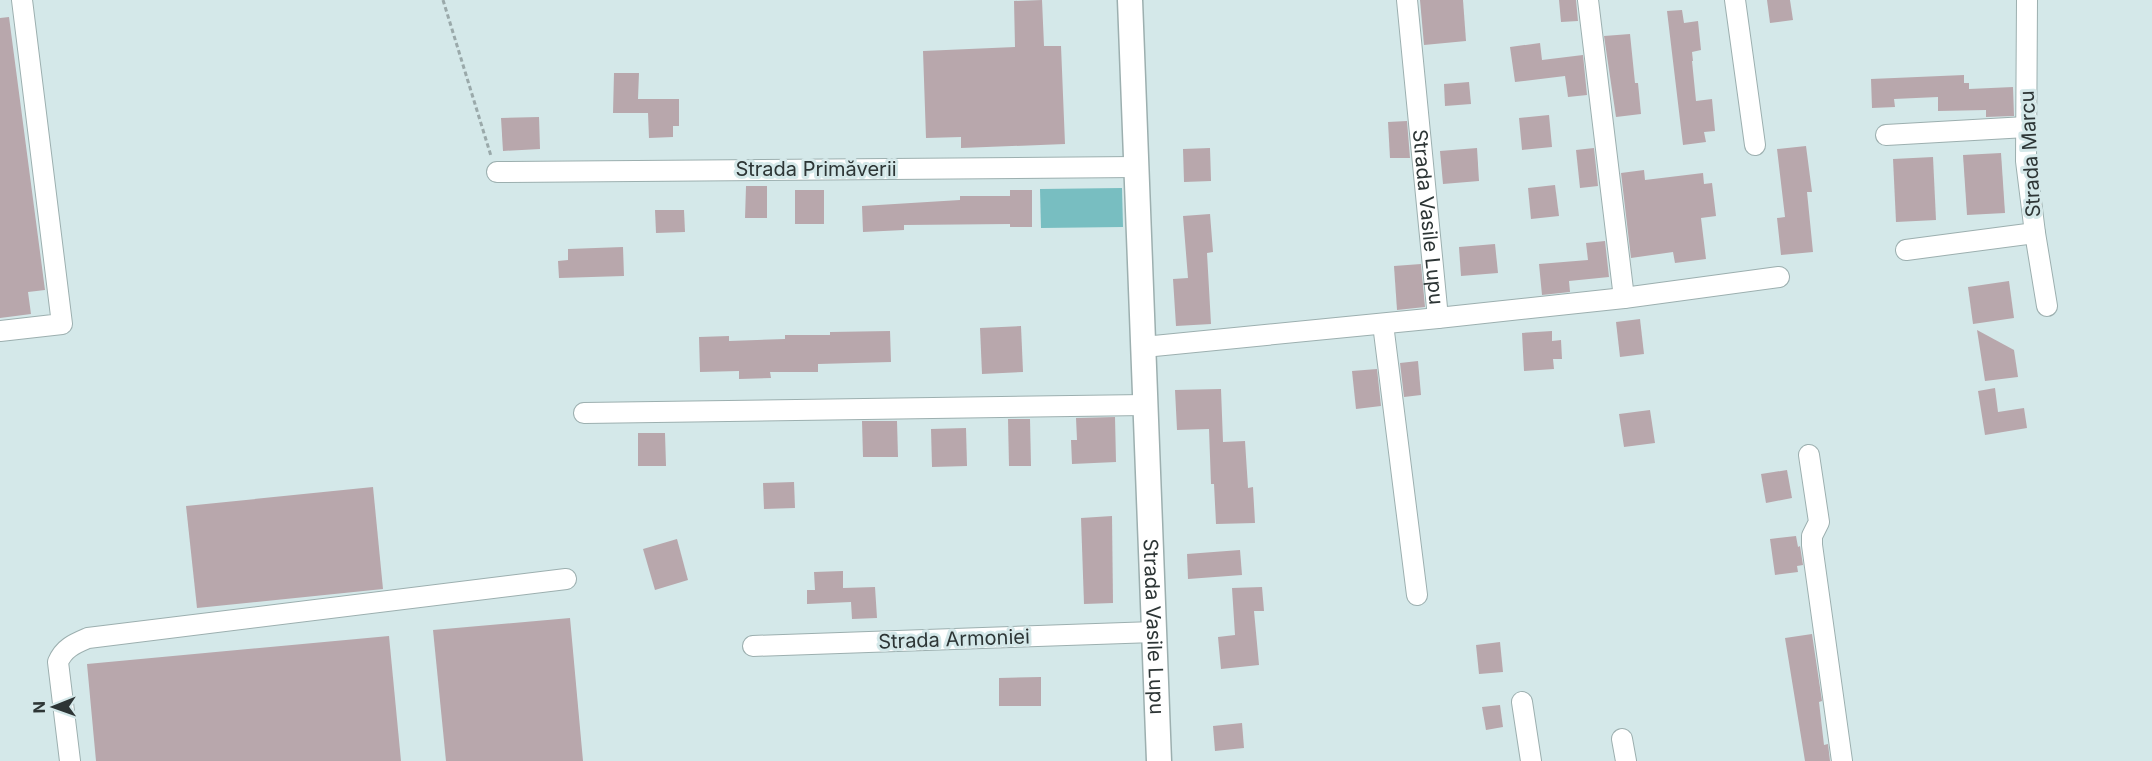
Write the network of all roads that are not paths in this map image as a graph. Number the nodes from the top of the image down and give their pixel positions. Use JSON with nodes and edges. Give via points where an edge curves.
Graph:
{"nodes":[{"id":1,"x":21,"y":0,"type":"edge"},
{"id":2,"x":1130,"y":0,"type":"edge"},
{"id":3,"x":1407,"y":0,"type":"edge"},
{"id":4,"x":1588,"y":0,"type":"edge"},
{"id":5,"x":1735,"y":0,"type":"edge"},
{"id":6,"x":2027,"y":0,"type":"edge"},
{"id":7,"x":2026,"y":127,"type":"junction"},
{"id":8,"x":1886,"y":135,"type":"dead end"},
{"id":9,"x":1755,"y":145,"type":"dead end"},
{"id":10,"x":1136,"y":167,"type":"junction"},
{"id":11,"x":496,"y":172,"type":"road end"},
{"id":12,"x":2035,"y":233,"type":"junction"},
{"id":13,"x":1906,"y":250,"type":"dead end"},
{"id":14,"x":1779,"y":277,"type":"dead end"},
{"id":15,"x":1624,"y":297,"type":"junction"},
{"id":16,"x":2047,"y":306,"type":"dead end"},
{"id":17,"x":1438,"y":318,"type":"junction"},
{"id":18,"x":1383,"y":324,"type":"junction"},
{"id":19,"x":0,"y":331,"type":"edge"},
{"id":20,"x":1143,"y":348,"type":"junction"},
{"id":21,"x":1145,"y":405,"type":"junction"},
{"id":22,"x":584,"y":413,"type":"dead end"},
{"id":23,"x":1809,"y":455,"type":"dead end"},
{"id":24,"x":566,"y":579,"type":"dead end"},
{"id":25,"x":1417,"y":595,"type":"dead end"},
{"id":26,"x":1154,"y":632,"type":"junction"},
{"id":27,"x":753,"y":646,"type":"dead end"},
{"id":28,"x":1522,"y":702,"type":"dead end"},
{"id":29,"x":1622,"y":739,"type":"dead end"},
{"id":30,"x":70,"y":761,"type":"edge"},
{"id":31,"x":1159,"y":761,"type":"edge"},
{"id":32,"x":1531,"y":761,"type":"edge"},
{"id":33,"x":1626,"y":761,"type":"edge"},
{"id":34,"x":1842,"y":761,"type":"edge"}],
"edges":[{"from":1,"to":19,"type":"street","via":[[62,324]]},
{"from":2,"to":10,"type":"main road","name":"Strada Vasile Lupu"},
{"from":3,"to":17,"type":"street","name":"Strada Vasile Lupu"},
{"from":4,"to":15,"type":"street"},
{"from":5,"to":9,"type":"street"},
{"from":6,"to":7,"type":"street","name":"Strada Marcu"},
{"from":7,"to":8,"type":"street"},
{"from":7,"to":12,"type":"street","name":"Strada Marcu"},
{"from":10,"to":11,"type":"street","name":"Strada Primăverii"},
{"from":10,"to":20,"type":"main road","name":"Strada Vasile Lupu"},
{"from":12,"to":13,"type":"street"},
{"from":12,"to":16,"type":"street","name":"Strada Marcu"},
{"from":14,"to":15,"type":"street"},
{"from":15,"to":17,"type":"street"},
{"from":17,"to":18,"type":"street","name":"Strada Vasile Lupu"},
{"from":18,"to":20,"type":"street","name":"Strada Vasile Lupu"},
{"from":18,"to":25,"type":"street"},
{"from":20,"to":21,"type":"main road","name":"Strada Vasile Lupu"},
{"from":21,"to":22,"type":"street"},
{"from":21,"to":26,"type":"main road","name":"Strada Vasile Lupu"},
{"from":23,"to":34,"type":"street","via":[[1819,522],[1812,546]]},
{"from":24,"to":30,"type":"street","via":[[88,638],[62,652],[58,662]]},
{"from":26,"to":27,"type":"street","name":"Strada Armoniei"},
{"from":26,"to":31,"type":"main road","name":"Strada Vasile Lupu"},
{"from":28,"to":32,"type":"street"},
{"from":29,"to":33,"type":"street"}]}
